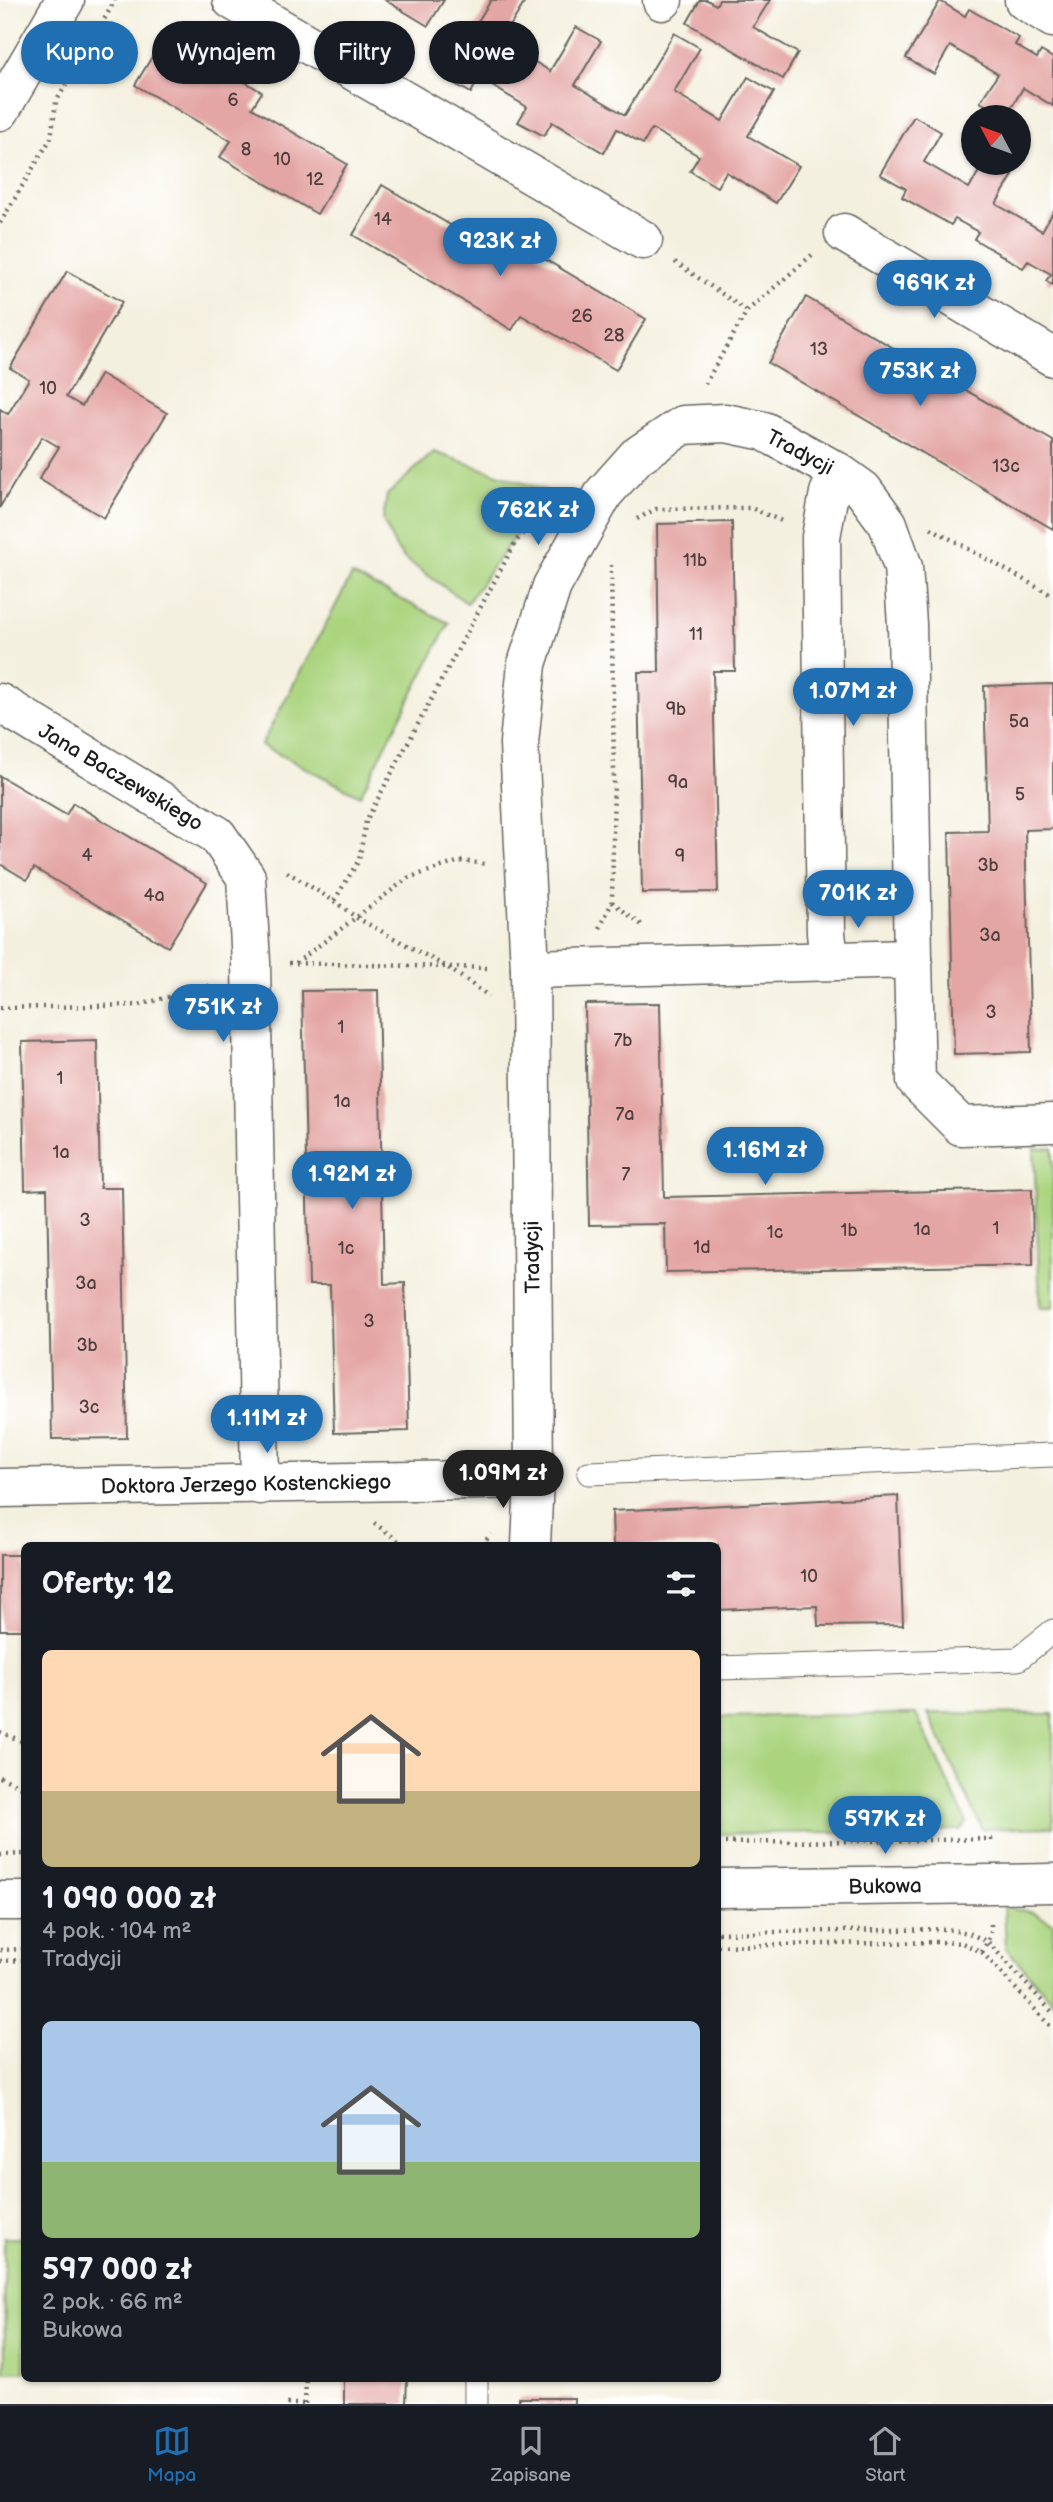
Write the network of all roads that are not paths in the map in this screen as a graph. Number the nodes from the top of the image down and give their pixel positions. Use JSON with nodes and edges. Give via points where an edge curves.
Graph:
{"nodes":[{"id":1,"x":65,"y":0,"type":"edge"},
{"id":2,"x":232,"y":0,"type":"edge"},
{"id":3,"x":1024,"y":0,"type":"edge"},
{"id":4,"x":1053,"y":18,"type":"edge"},
{"id":5,"x":0,"y":111,"type":"edge"},
{"id":6,"x":844,"y":233,"type":"road end"},
{"id":7,"x":643,"y":240,"type":"road end"},
{"id":8,"x":1053,"y":357,"type":"edge"},
{"id":9,"x":838,"y":472,"type":"junction"},
{"id":10,"x":0,"y":703,"type":"edge"},
{"id":11,"x":913,"y":959,"type":"junction"},
{"id":12,"x":828,"y":960,"type":"junction"},
{"id":13,"x":530,"y":969,"type":"junction"},
{"id":14,"x":1053,"y":1124,"type":"edge"},
{"id":15,"x":1053,"y":1455,"type":"edge"},
{"id":16,"x":589,"y":1473,"type":"dead end"},
{"id":17,"x":534,"y":1479,"type":"junction"},
{"id":18,"x":260,"y":1485,"type":"junction"},
{"id":19,"x":0,"y":1488,"type":"edge"},
{"id":20,"x":531,"y":1542,"type":"edge"},
{"id":21,"x":1053,"y":1632,"type":"edge"},
{"id":22,"x":721,"y":1668,"type":"edge"},
{"id":23,"x":1053,"y":1884,"type":"edge"},
{"id":24,"x":721,"y":1888,"type":"edge"},
{"id":25,"x":21,"y":1900,"type":"edge"},
{"id":26,"x":0,"y":1901,"type":"edge"},
{"id":27,"x":476,"y":2382,"type":"edge"},
{"id":28,"x":476,"y":2404,"type":"edge"}],
"edges":[{"from":1,"to":5,"type":"street"},
{"from":2,"to":7,"type":"street"},
{"from":3,"to":4,"type":"street"},
{"from":6,"to":8,"type":"street"},
{"from":9,"to":11,"type":"street","name":"Tradycji","via":[[863,490],[888,524],[903,567]]},
{"from":9,"to":12,"type":"street","via":[[821,537]]},
{"from":9,"to":13,"type":"street","name":"Tradycji","via":[[764,431],[726,423],[683,425],[638,456],[589,517],[552,586],[527,664],[519,743]]},
{"from":10,"to":18,"type":"street","name":"Jana Baczewskiego","via":[[217,835],[246,877]]},
{"from":11,"to":12,"type":"street"},
{"from":11,"to":14,"type":"street","name":"Tradycji","via":[[916,1082],[961,1126]]},
{"from":12,"to":13,"type":"street"},
{"from":13,"to":17,"type":"street","name":"Tradycji"},
{"from":15,"to":16,"type":"lane"},
{"from":17,"to":18,"type":"street","name":"Doktora Jerzego Kostenckiego"},
{"from":17,"to":20,"type":"street","name":"Tradycji"},
{"from":18,"to":19,"type":"street","name":"Doktora Jerzego Kostenckiego"},
{"from":21,"to":22,"type":"lane","via":[[1018,1659]]},
{"from":23,"to":24,"type":"street","name":"Bukowa"},
{"from":25,"to":26,"type":"street"},
{"from":27,"to":28,"type":"lane"}]}
